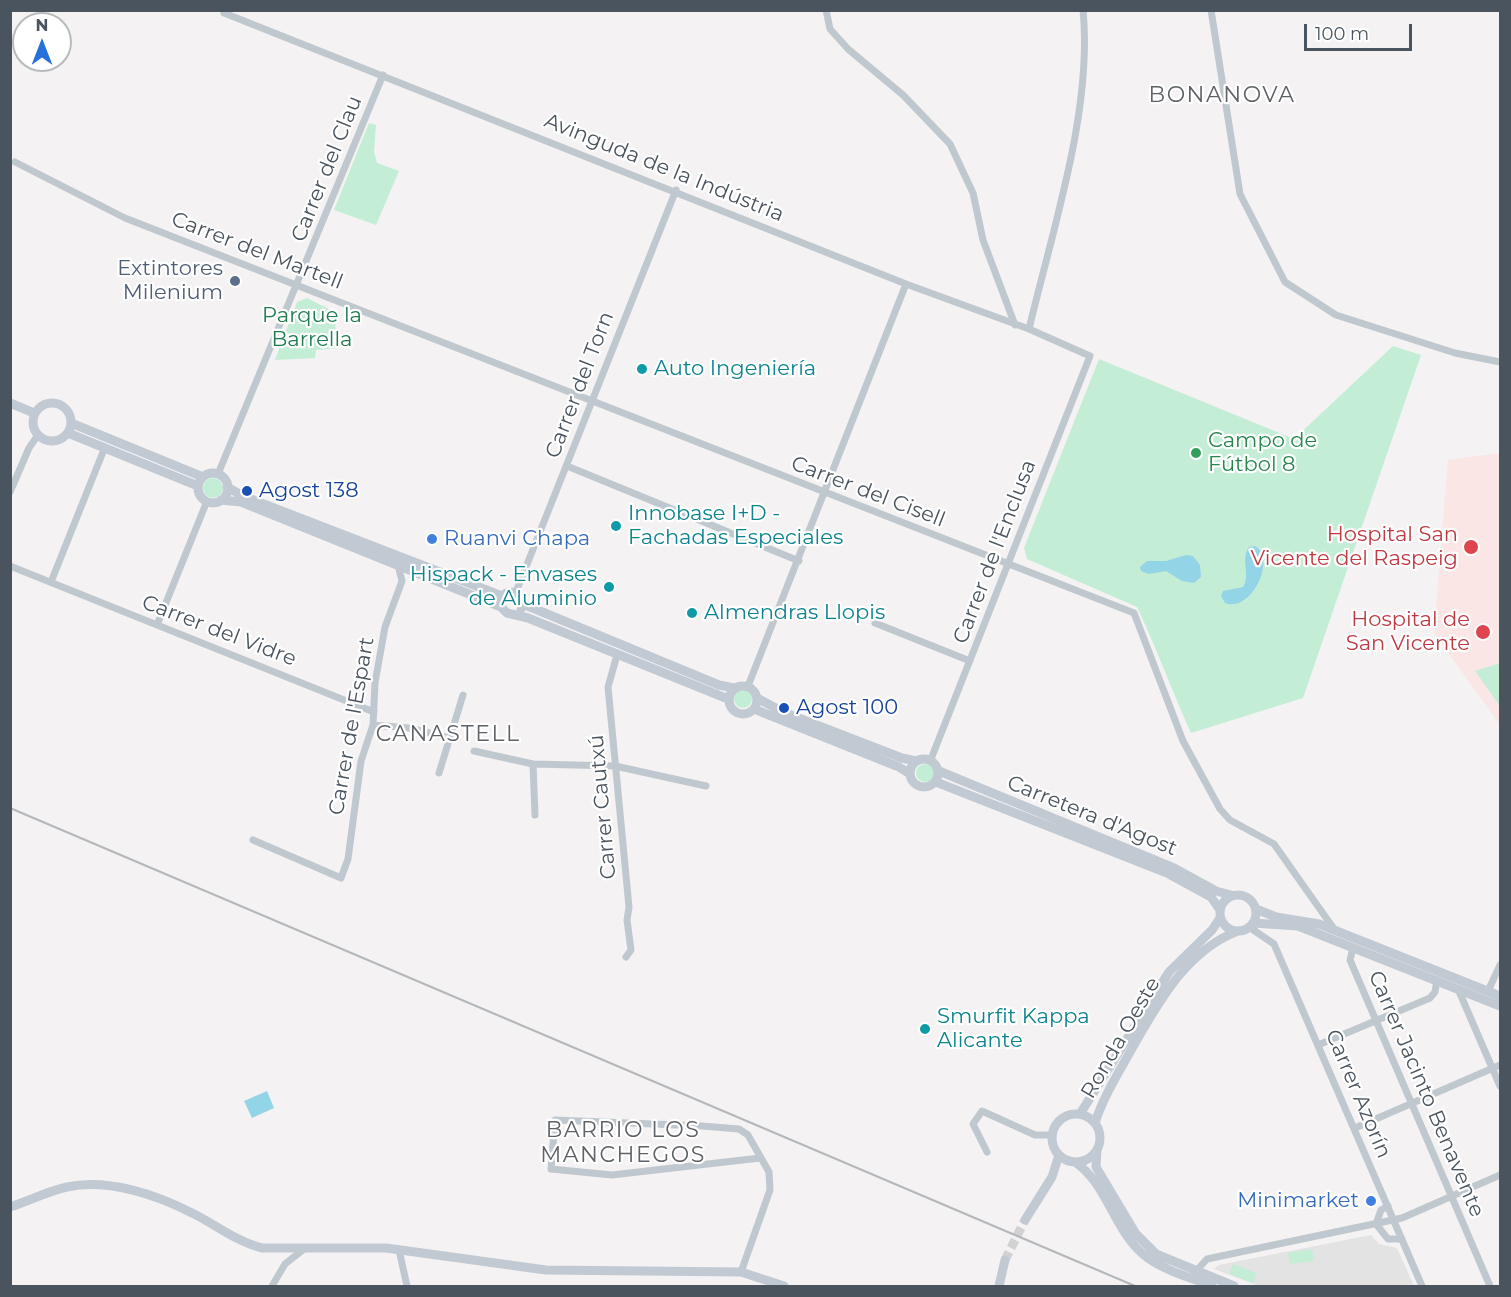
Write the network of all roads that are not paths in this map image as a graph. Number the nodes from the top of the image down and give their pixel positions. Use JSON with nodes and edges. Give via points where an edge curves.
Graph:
{"nodes":[{"id":1,"x":826,"y":10,"type":"edge"},
{"id":2,"x":1083,"y":10,"type":"edge"},
{"id":3,"x":1211,"y":10,"type":"edge"},
{"id":4,"x":224,"y":13,"type":"dead end"},
{"id":5,"x":383,"y":75,"type":"junction"},
{"id":6,"x":15,"y":162,"type":"dead end"},
{"id":7,"x":676,"y":190,"type":"junction"},
{"id":8,"x":297,"y":284,"type":"junction"},
{"id":9,"x":906,"y":284,"type":"junction"},
{"id":10,"x":1015,"y":325,"type":"junction"},
{"id":11,"x":1029,"y":329,"type":"junction"},
{"id":12,"x":1090,"y":356,"type":"joint"},
{"id":13,"x":1500,"y":362,"type":"edge"},
{"id":14,"x":592,"y":400,"type":"junction"},
{"id":15,"x":10,"y":403,"type":"edge"},
{"id":16,"x":34,"y":413,"type":"junction"},
{"id":17,"x":69,"y":428,"type":"junction"},
{"id":18,"x":38,"y":435,"type":"junction"},
{"id":19,"x":105,"y":447,"type":"junction"},
{"id":20,"x":567,"y":466,"type":"junction"},
{"id":21,"x":218,"y":474,"type":"junction"},
{"id":22,"x":200,"y":482,"type":"junction"},
{"id":23,"x":227,"y":487,"type":"junction"},
{"id":24,"x":10,"y":492,"type":"edge"},
{"id":25,"x":825,"y":494,"type":"junction"},
{"id":26,"x":221,"y":500,"type":"junction"},
{"id":27,"x":207,"y":501,"type":"junction"},
{"id":28,"x":799,"y":561,"type":"junction"},
{"id":29,"x":398,"y":565,"type":"junction"},
{"id":30,"x":1008,"y":565,"type":"junction"},
{"id":31,"x":10,"y":566,"type":"edge"},
{"id":32,"x":417,"y":572,"type":"junction"},
{"id":33,"x":402,"y":581,"type":"junction"},
{"id":34,"x":51,"y":582,"type":"junction"},
{"id":35,"x":516,"y":592,"type":"junction"},
{"id":36,"x":502,"y":596,"type":"junction"},
{"id":37,"x":523,"y":604,"type":"junction"},
{"id":38,"x":501,"y":607,"type":"junction"},
{"id":39,"x":515,"y":614,"type":"junction"},
{"id":40,"x":875,"y":623,"type":"dead end"},
{"id":41,"x":157,"y":625,"type":"junction"},
{"id":42,"x":617,"y":655,"type":"junction"},
{"id":43,"x":970,"y":661,"type":"junction"},
{"id":44,"x":748,"y":686,"type":"junction"},
{"id":45,"x":734,"y":688,"type":"junction"},
{"id":46,"x":463,"y":694,"type":"dead end"},
{"id":47,"x":757,"y":698,"type":"junction"},
{"id":48,"x":728,"y":699,"type":"junction"},
{"id":49,"x":754,"y":709,"type":"junction"},
{"id":50,"x":374,"y":712,"type":"junction"},
{"id":51,"x":373,"y":724,"type":"junction"},
{"id":52,"x":449,"y":738,"type":"junction"},
{"id":53,"x":474,"y":751,"type":"dead end"},
{"id":54,"x":931,"y":759,"type":"junction"},
{"id":55,"x":916,"y":761,"type":"junction"},
{"id":56,"x":533,"y":764,"type":"junction"},
{"id":57,"x":615,"y":766,"type":"junction"},
{"id":58,"x":939,"y":771,"type":"junction"},
{"id":59,"x":439,"y":773,"type":"dead end"},
{"id":60,"x":910,"y":774,"type":"junction"},
{"id":61,"x":936,"y":782,"type":"junction"},
{"id":62,"x":706,"y":786,"type":"dead end"},
{"id":63,"x":535,"y":815,"type":"dead end"},
{"id":64,"x":254,"y":840,"type":"dead end"},
{"id":65,"x":1231,"y":895,"type":"junction"},
{"id":66,"x":1256,"y":909,"type":"junction"},
{"id":67,"x":1220,"y":914,"type":"junction"},
{"id":68,"x":1251,"y":925,"type":"junction"},
{"id":69,"x":1335,"y":930,"type":"junction"},
{"id":70,"x":1238,"y":931,"type":"junction"},
{"id":71,"x":1353,"y":948,"type":"junction"},
{"id":72,"x":626,"y":957,"type":"dead end"},
{"id":73,"x":1500,"y":965,"type":"edge"},
{"id":74,"x":1437,"y":980,"type":"junction"},
{"id":75,"x":1458,"y":989,"type":"junction"},
{"id":76,"x":1486,"y":995,"type":"junction"},
{"id":77,"x":1500,"y":996,"type":"edge"},
{"id":78,"x":1500,"y":1006,"type":"edge"},
{"id":79,"x":1376,"y":1020,"type":"junction"},
{"id":80,"x":1318,"y":1044,"type":"junction"},
{"id":81,"x":1497,"y":1067,"type":"edge"},
{"id":82,"x":1500,"y":1086,"type":"edge"},
{"id":83,"x":1412,"y":1103,"type":"junction"},
{"id":84,"x":1080,"y":1114,"type":"junction"},
{"id":85,"x":1095,"y":1123,"type":"junction"},
{"id":86,"x":1355,"y":1128,"type":"junction"},
{"id":87,"x":1052,"y":1135,"type":"junction"},
{"id":88,"x":1097,"y":1149,"type":"junction"},
{"id":89,"x":987,"y":1152,"type":"dead end"},
{"id":90,"x":1059,"y":1155,"type":"junction"},
{"id":91,"x":760,"y":1158,"type":"junction"},
{"id":92,"x":1072,"y":1161,"type":"junction"},
{"id":93,"x":1500,"y":1175,"type":"edge"},
{"id":94,"x":1052,"y":1178,"type":"junction"},
{"id":95,"x":1453,"y":1196,"type":"junction"},
{"id":96,"x":1388,"y":1206,"type":"junction"},
{"id":97,"x":10,"y":1207,"type":"edge"},
{"id":98,"x":1025,"y":1220,"type":"tunnel mouth"},
{"id":99,"x":1394,"y":1220,"type":"junction"},
{"id":100,"x":1376,"y":1224,"type":"junction"},
{"id":101,"x":1402,"y":1239,"type":"junction"},
{"id":102,"x":304,"y":1249,"type":"junction"},
{"id":103,"x":399,"y":1250,"type":"junction"},
{"id":104,"x":1005,"y":1260,"type":"tunnel mouth"},
{"id":105,"x":1197,"y":1270,"type":"junction"},
{"id":106,"x":741,"y":1272,"type":"junction"},
{"id":107,"x":272,"y":1287,"type":"edge"},
{"id":108,"x":406,"y":1287,"type":"edge"},
{"id":109,"x":784,"y":1287,"type":"edge"},
{"id":110,"x":999,"y":1287,"type":"edge"},
{"id":111,"x":1212,"y":1287,"type":"edge"},
{"id":112,"x":1234,"y":1287,"type":"edge"},
{"id":113,"x":1422,"y":1287,"type":"edge"},
{"id":114,"x":1490,"y":1287,"type":"edge"}],
"edges":[{"from":1,"to":10,"type":"street","via":[[830,29],[848,49],[903,95],[950,144],[974,193],[983,240]]},
{"from":2,"to":11,"type":"street","via":[[1085,71],[1073,145]]},
{"from":3,"to":13,"type":"street","via":[[1240,194],[1285,282],[1336,315],[1455,353]]},
{"from":4,"to":5,"type":"street","name":"Avinguda de la Indústria"},
{"from":5,"to":7,"type":"street","name":"Avinguda de la Indústria"},
{"from":5,"to":8,"type":"street","name":"Carrer del Clau"},
{"from":6,"to":8,"type":"street","name":"Carrer del Martell","via":[[125,218]]},
{"from":7,"to":9,"type":"street","name":"Avinguda de la Indústria"},
{"from":7,"to":14,"type":"street","name":"Carrer del Torn"},
{"from":8,"to":14,"type":"street","name":"Carrer del Martell"},
{"from":8,"to":21,"type":"street","name":"Carrer del Clau"},
{"from":9,"to":10,"type":"street","name":"Avinguda de la Indústria"},
{"from":9,"to":25,"type":"street"},
{"from":10,"to":11,"type":"street","name":"Avinguda de la Indústria"},
{"from":11,"to":12,"type":"street","name":"Avinguda de la Indústria"},
{"from":12,"to":30,"type":"street","name":"Carrer de l'Enclusa"},
{"from":14,"to":20,"type":"street","name":"Carrer del Torn"},
{"from":14,"to":25,"type":"street","name":"Carrer del Cisell"},
{"from":15,"to":16,"type":"main road"},
{"from":16,"to":17,"type":"main road","via":[[46,403],[56,403],[68,411]]},
{"from":16,"to":18,"type":"main road","via":[[33,427]]},
{"from":17,"to":18,"type":"main road","via":[[56,441]]},
{"from":17,"to":19,"type":"main road"},
{"from":17,"to":22,"type":"main road"},
{"from":18,"to":24,"type":"street"},
{"from":19,"to":22,"type":"main road"},
{"from":19,"to":34,"type":"street"},
{"from":20,"to":28,"type":"street"},
{"from":20,"to":35,"type":"street","name":"Carrer del Torn"},
{"from":21,"to":22,"type":"main road","via":[[210,474]]},
{"from":21,"to":23,"type":"main road"},
{"from":22,"to":27,"type":"main road","via":[[199,494]]},
{"from":23,"to":26,"type":"main road"},
{"from":23,"to":36,"type":"main road"},
{"from":25,"to":28,"type":"street"},
{"from":25,"to":30,"type":"street","name":"Carrer del Cisell"},
{"from":26,"to":27,"type":"main road"},
{"from":26,"to":29,"type":"main road","via":[[241,502]]},
{"from":27,"to":41,"type":"street"},
{"from":28,"to":44,"type":"street"},
{"from":29,"to":32,"type":"main road"},
{"from":29,"to":33,"type":"street"},
{"from":30,"to":43,"type":"street","name":"Carrer de l'Enclusa"},
{"from":30,"to":69,"type":"street","name":"Carrer del Cisell","via":[[1134,613],[1183,741],[1220,808],[1230,820],[1274,844]]},
{"from":31,"to":34,"type":"street","name":"Carrer del Vidre"},
{"from":32,"to":33,"type":"street"},
{"from":32,"to":38,"type":"main road"},
{"from":33,"to":50,"type":"street","name":"Carrer de l'Espart","via":[[385,627]]},
{"from":34,"to":41,"type":"street","name":"Carrer del Vidre"},
{"from":35,"to":36,"type":"main road"},
{"from":35,"to":37,"type":"main road"},
{"from":36,"to":38,"type":"main road"},
{"from":37,"to":39,"type":"main road"},
{"from":37,"to":45,"type":"main road","via":[[719,686]]},
{"from":38,"to":39,"type":"main road"},
{"from":39,"to":42,"type":"main road"},
{"from":40,"to":43,"type":"street"},
{"from":41,"to":50,"type":"street","name":"Carrer del Vidre"},
{"from":42,"to":48,"type":"main road"},
{"from":42,"to":57,"type":"street","name":"Carrer Cautxú","via":[[608,687]]},
{"from":43,"to":54,"type":"street","name":"Carrer de l'Enclusa"},
{"from":44,"to":45,"type":"main road"},
{"from":44,"to":47,"type":"main road"},
{"from":45,"to":48,"type":"main road"},
{"from":46,"to":52,"type":"street"},
{"from":47,"to":49,"type":"main road"},
{"from":47,"to":55,"type":"main road","via":[[783,712]]},
{"from":48,"to":49,"type":"main road","via":[[730,708],[737,713],[746,714]]},
{"from":49,"to":60,"type":"main road"},
{"from":50,"to":51,"type":"street","name":"Carrer de l'Espart"},
{"from":51,"to":52,"type":"street"},
{"from":51,"to":64,"type":"street","name":"Carrer de l'Espart","via":[[361,761],[348,859],[341,878]]},
{"from":52,"to":59,"type":"street"},
{"from":53,"to":56,"type":"street"},
{"from":54,"to":55,"type":"main road"},
{"from":54,"to":58,"type":"main road"},
{"from":55,"to":60,"type":"main road"},
{"from":56,"to":57,"type":"street"},
{"from":56,"to":63,"type":"street"},
{"from":57,"to":62,"type":"street"},
{"from":57,"to":72,"type":"street","name":"Carrer Cautxú","via":[[629,907],[631,950]]},
{"from":58,"to":61,"type":"main road"},
{"from":58,"to":65,"type":"main road","name":"Carretera d'Agost"},
{"from":60,"to":61,"type":"main road","via":[[918,786]]},
{"from":61,"to":67,"type":"main road","name":"Carretera d'Agost","via":[[1167,873],[1211,897]]},
{"from":65,"to":66,"type":"main road","via":[[1247,896]]},
{"from":65,"to":67,"type":"main road","via":[[1224,901]]},
{"from":66,"to":68,"type":"main road"},
{"from":66,"to":69,"type":"main road"},
{"from":67,"to":70,"type":"main road","via":[[1227,927]]},
{"from":67,"to":84,"type":"main road","name":"Ronda Oeste","via":[[1212,930],[1169,972]]},
{"from":68,"to":70,"type":"main road"},
{"from":68,"to":71,"type":"main road","via":[[1298,926]]},
{"from":68,"to":80,"type":"street","name":"Carrer Azorín","via":[[1274,944]]},
{"from":69,"to":76,"type":"main road"},
{"from":70,"to":85,"type":"main road","name":"Ronda Oeste","via":[[1219,938],[1171,984],[1107,1093]]},
{"from":71,"to":74,"type":"main road"},
{"from":71,"to":79,"type":"street","name":"Carrer Jacinto Benavente","via":[[1350,960]]},
{"from":73,"to":76,"type":"street"},
{"from":74,"to":75,"type":"main road"},
{"from":74,"to":79,"type":"street","via":[[1430,998]]},
{"from":75,"to":76,"type":"main road"},
{"from":75,"to":81,"type":"street"},
{"from":76,"to":77,"type":"main road"},
{"from":76,"to":78,"type":"main road"},
{"from":79,"to":80,"type":"street"},
{"from":79,"to":83,"type":"street","name":"Carrer Jacinto Benavente"},
{"from":80,"to":86,"type":"street","name":"Carrer Azorín"},
{"from":81,"to":82,"type":"street"},
{"from":81,"to":83,"type":"street"},
{"from":83,"to":86,"type":"street"},
{"from":83,"to":95,"type":"street","name":"Carrer Jacinto Benavente"},
{"from":84,"to":85,"type":"main road","name":"Ronda Oeste"},
{"from":84,"to":87,"type":"main road","name":"Ronda Oeste","via":[[1062,1118]]},
{"from":85,"to":88,"type":"main road","name":"Ronda Oeste","via":[[1100,1139]]},
{"from":86,"to":96,"type":"street","name":"Carrer Azorín"},
{"from":87,"to":89,"type":"street","via":[[1035,1135],[982,1111],[973,1124]]},
{"from":87,"to":90,"type":"main road"},
{"from":88,"to":92,"type":"main road","via":[[1086,1159]]},
{"from":88,"to":105,"type":"main road","name":"Ronda Oeste","via":[[1096,1167],[1136,1234],[1156,1254]]},
{"from":90,"to":92,"type":"main road"},
{"from":90,"to":94,"type":"main road"},
{"from":91,"to":91,"type":"street","via":[[612,1174],[551,1170],[555,1120],[739,1129],[748,1135]]},
{"from":91,"to":106,"type":"street","via":[[769,1172],[770,1190]]},
{"from":92,"to":94,"type":"main road"},
{"from":92,"to":111,"type":"main road","via":[[1089,1171],[1148,1258]]},
{"from":93,"to":95,"type":"street"},
{"from":94,"to":98,"type":"main road"},
{"from":95,"to":99,"type":"street"},
{"from":95,"to":114,"type":"street","name":"Carrer Jacinto Benavente"},
{"from":96,"to":99,"type":"street","name":"Carrer Azorín"},
{"from":96,"to":100,"type":"street","via":[[1381,1210]]},
{"from":97,"to":102,"type":"main road","via":[[68,1187],[94,1185],[148,1194],[190,1211],[255,1246]]},
{"from":99,"to":100,"type":"street"},
{"from":99,"to":101,"type":"street","name":"Carrer Azorín"},
{"from":100,"to":101,"type":"street","via":[[1388,1239]]},
{"from":100,"to":105,"type":"street","via":[[1207,1259]]},
{"from":101,"to":113,"type":"street","name":"Carrer Azorín"},
{"from":102,"to":103,"type":"main road"},
{"from":102,"to":107,"type":"street","via":[[285,1264]]},
{"from":103,"to":106,"type":"main road","via":[[546,1270]]},
{"from":103,"to":108,"type":"street"},
{"from":104,"to":110,"type":"main road"},
{"from":105,"to":112,"type":"main road","name":"Ronda Oeste"},
{"from":106,"to":109,"type":"main road"}]}
